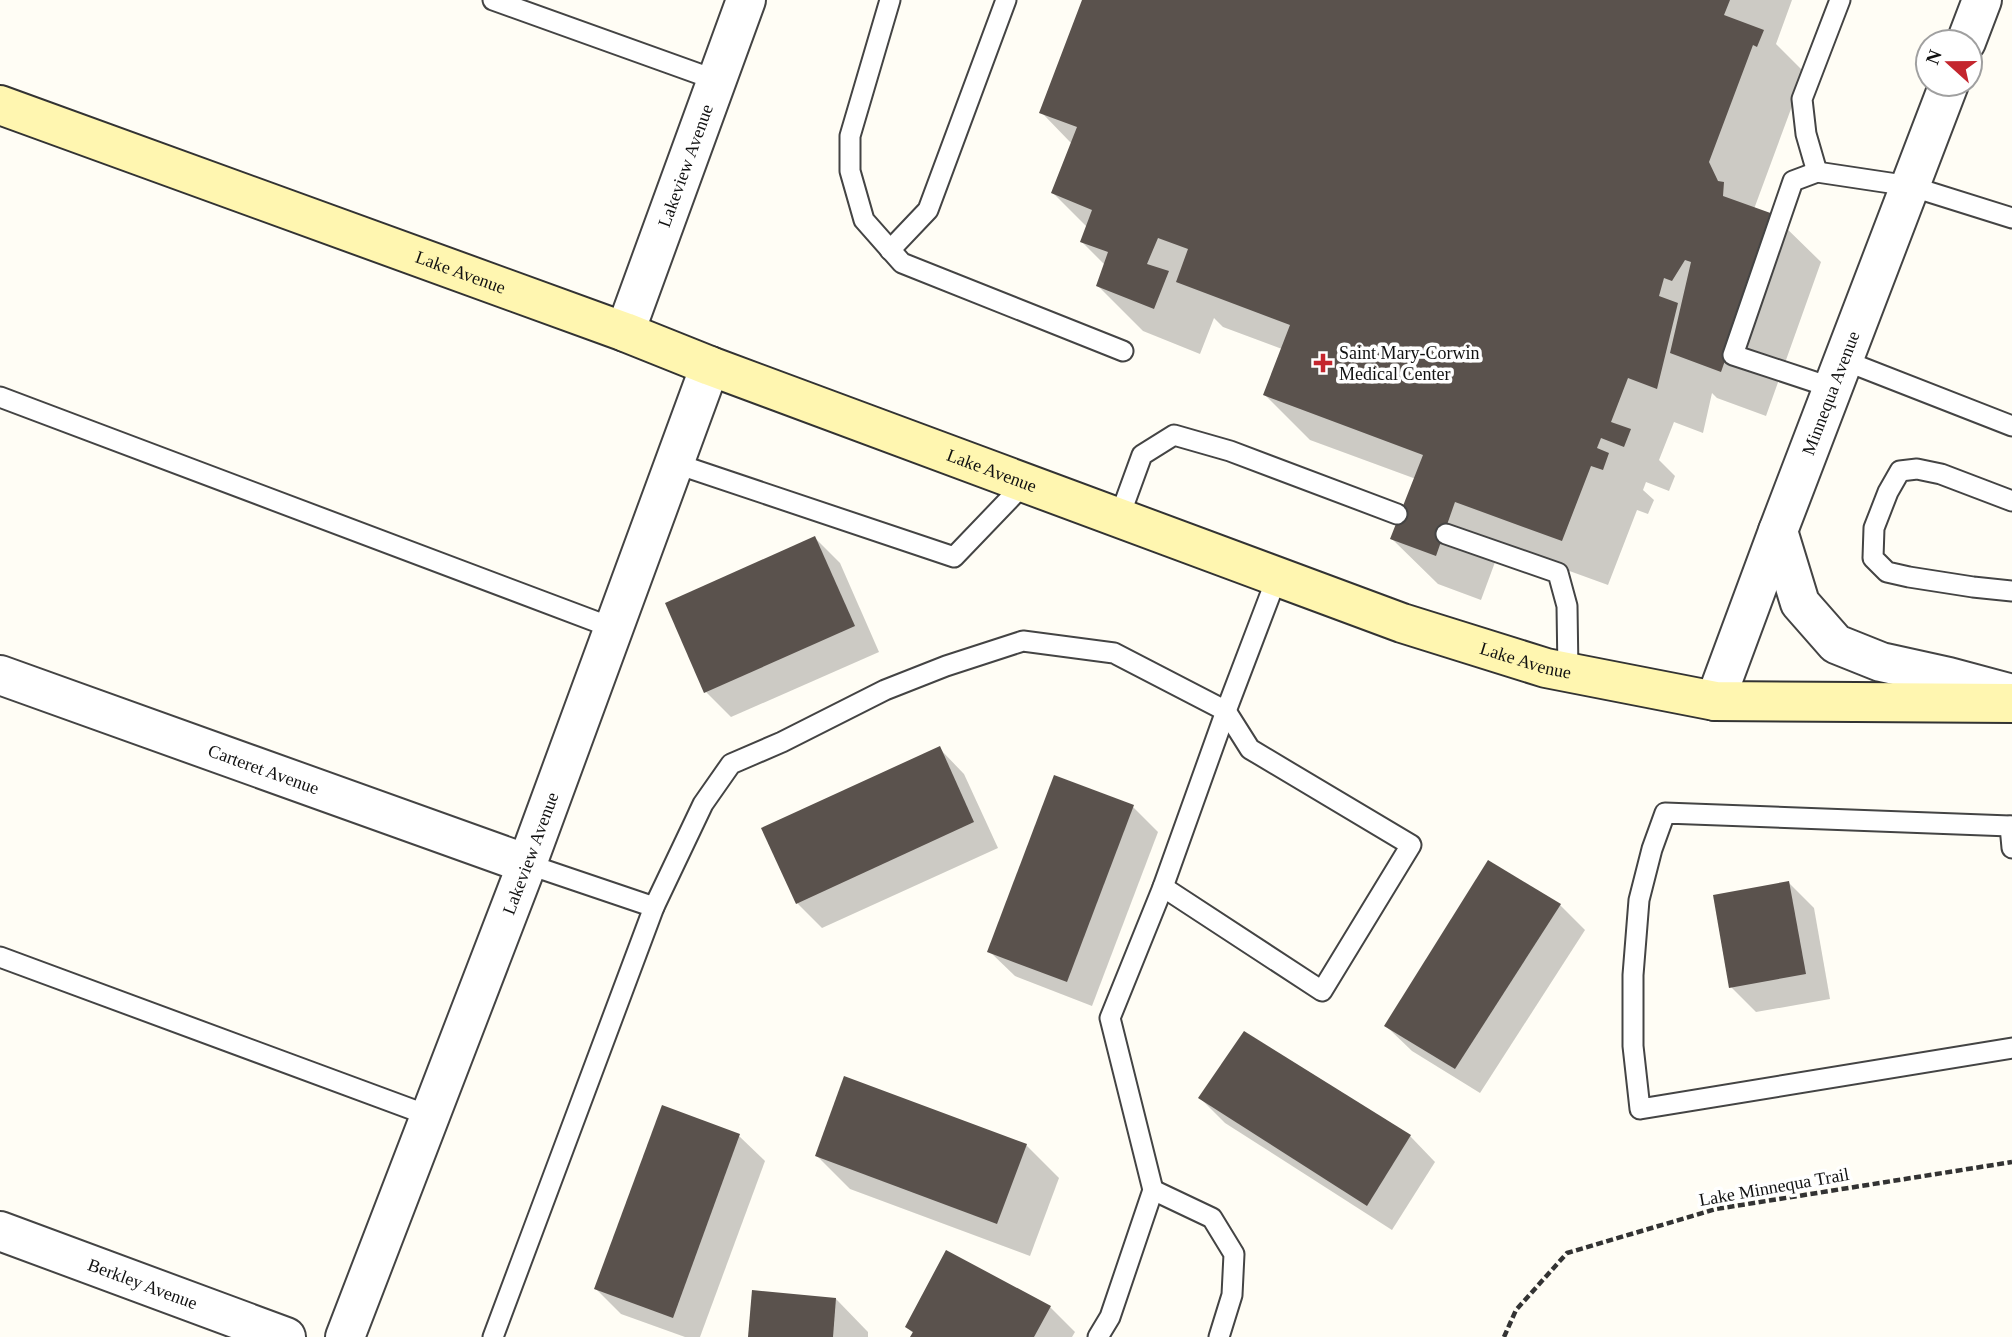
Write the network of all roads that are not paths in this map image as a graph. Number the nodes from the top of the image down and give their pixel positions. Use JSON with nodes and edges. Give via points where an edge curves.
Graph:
{"nodes":[{"id":1,"x":493,"y":0,"type":"edge"},
{"id":2,"x":746,"y":0,"type":"edge"},
{"id":3,"x":890,"y":0,"type":"edge"},
{"id":4,"x":1006,"y":0,"type":"edge"},
{"id":5,"x":1840,"y":0,"type":"edge"},
{"id":6,"x":1982,"y":0,"type":"edge"},
{"id":7,"x":1971,"y":28,"type":"edge"},
{"id":8,"x":716,"y":80,"type":"junction"},
{"id":9,"x":1945,"y":98,"type":"edge"},
{"id":10,"x":0,"y":105,"type":"edge"},
{"id":11,"x":1817,"y":172,"type":"junction"},
{"id":12,"x":1910,"y":186,"type":"junction"},
{"id":13,"x":2012,"y":218,"type":"edge"},
{"id":14,"x":890,"y":250,"type":"junction"},
{"id":15,"x":625,"y":332,"type":"junction"},
{"id":16,"x":1123,"y":351,"type":"dead end"},
{"id":17,"x":710,"y":366,"type":"junction"},
{"id":18,"x":1838,"y":374,"type":"junction"},
{"id":19,"x":0,"y":397,"type":"edge"},
{"id":20,"x":2012,"y":426,"type":"edge"},
{"id":21,"x":674,"y":463,"type":"junction"},
{"id":22,"x":1025,"y":483,"type":"junction"},
{"id":23,"x":2012,"y":501,"type":"edge"},
{"id":24,"x":1397,"y":514,"type":"dead end"},
{"id":25,"x":1119,"y":519,"type":"junction"},
{"id":26,"x":1778,"y":531,"type":"junction"},
{"id":27,"x":1446,"y":534,"type":"dead end"},
{"id":28,"x":1277,"y":578,"type":"junction"},
{"id":29,"x":2012,"y":591,"type":"edge"},
{"id":30,"x":613,"y":628,"type":"junction"},
{"id":31,"x":1568,"y":673,"type":"junction"},
{"id":32,"x":0,"y":675,"type":"edge"},
{"id":33,"x":2012,"y":694,"type":"edge"},
{"id":34,"x":1715,"y":701,"type":"junction"},
{"id":35,"x":2012,"y":703,"type":"edge"},
{"id":36,"x":1226,"y":711,"type":"junction"},
{"id":37,"x":2011,"y":826,"type":"edge"},
{"id":38,"x":2012,"y":848,"type":"edge"},
{"id":39,"x":527,"y":864,"type":"junction"},
{"id":40,"x":1163,"y":887,"type":"junction"},
{"id":41,"x":654,"y":907,"type":"junction"},
{"id":42,"x":0,"y":957,"type":"edge"},
{"id":43,"x":2012,"y":1048,"type":"edge"},
{"id":44,"x":430,"y":1116,"type":"junction"},
{"id":45,"x":1153,"y":1190,"type":"junction"},
{"id":46,"x":0,"y":1231,"type":"edge"},
{"id":47,"x":286,"y":1337,"type":"edge"},
{"id":48,"x":345,"y":1337,"type":"edge"},
{"id":49,"x":493,"y":1337,"type":"edge"},
{"id":50,"x":1098,"y":1337,"type":"edge"},
{"id":51,"x":1219,"y":1337,"type":"edge"}],
"edges":[{"from":1,"to":8,"type":"lane"},
{"from":2,"to":8,"type":"street","name":"Lakeview Avenue"},
{"from":3,"to":14,"type":"lane","via":[[850,136],[850,171],[864,220]]},
{"from":4,"to":14,"type":"lane","via":[[928,210]]},
{"from":5,"to":11,"type":"lane","via":[[1802,99]]},
{"from":6,"to":7,"type":"street"},
{"from":8,"to":15,"type":"street","name":"Lakeview Avenue"},
{"from":9,"to":12,"type":"street","name":"Minnequa Avenue"},
{"from":10,"to":15,"type":"main road","name":"Lake Avenue"},
{"from":11,"to":12,"type":"lane"},
{"from":11,"to":18,"type":"lane","via":[[1793,181],[1733,355]]},
{"from":12,"to":13,"type":"lane"},
{"from":12,"to":18,"type":"street","name":"Minnequa Avenue"},
{"from":14,"to":16,"type":"lane","via":[[902,263]]},
{"from":15,"to":17,"type":"main road","name":"Lake Avenue"},
{"from":17,"to":21,"type":"street","name":"Lakeview Avenue"},
{"from":17,"to":22,"type":"main road","name":"Lake Avenue"},
{"from":18,"to":20,"type":"lane"},
{"from":18,"to":26,"type":"street","name":"Minnequa Avenue"},
{"from":19,"to":30,"type":"lane"},
{"from":21,"to":22,"type":"lane","via":[[954,557]]},
{"from":21,"to":30,"type":"street","name":"Lakeview Avenue"},
{"from":22,"to":25,"type":"main road","name":"Lake Avenue"},
{"from":23,"to":29,"type":"lane","via":[[1941,474],[1900,471],[1874,528],[1873,558],[1887,572],[1909,578]]},
{"from":24,"to":25,"type":"lane","via":[[1230,451],[1174,435],[1142,455]]},
{"from":25,"to":28,"type":"main road","name":"Lake Avenue"},
{"from":26,"to":33,"type":"street","via":[[1800,603],[1836,644],[1881,662]]},
{"from":26,"to":34,"type":"street","name":"Minnequa Avenue"},
{"from":27,"to":31,"type":"lane","via":[[1558,573],[1567,606]]},
{"from":28,"to":31,"type":"main road","name":"Lake Avenue","via":[[1458,642]]},
{"from":28,"to":36,"type":"lane"},
{"from":30,"to":39,"type":"street","name":"Lakeview Avenue"},
{"from":31,"to":34,"type":"main road","name":"Lake Avenue"},
{"from":32,"to":39,"type":"street","name":"Carteret Avenue"},
{"from":34,"to":35,"type":"main road","name":"Lake Avenue"},
{"from":36,"to":40,"type":"lane"},
{"from":36,"to":40,"type":"lane","via":[[1250,749],[1411,845],[1322,991]]},
{"from":36,"to":41,"type":"lane","via":[[1114,653],[1023,640],[946,666],[731,764],[703,804]]},
{"from":37,"to":38,"type":"lane"},
{"from":37,"to":43,"type":"lane","via":[[1665,813],[1639,900],[1633,1046],[1640,1109]]},
{"from":39,"to":41,"type":"lane"},
{"from":39,"to":44,"type":"street","name":"Lakeview Avenue"},
{"from":40,"to":45,"type":"lane","via":[[1110,1018]]},
{"from":41,"to":49,"type":"lane"},
{"from":42,"to":44,"type":"lane"},
{"from":44,"to":48,"type":"street","name":"Lakeview Avenue"},
{"from":45,"to":50,"type":"lane","via":[[1110,1317]]},
{"from":45,"to":51,"type":"lane","via":[[1212,1219],[1234,1254],[1232,1295]]},
{"from":46,"to":47,"type":"street","name":"Berkley Avenue"}]}
